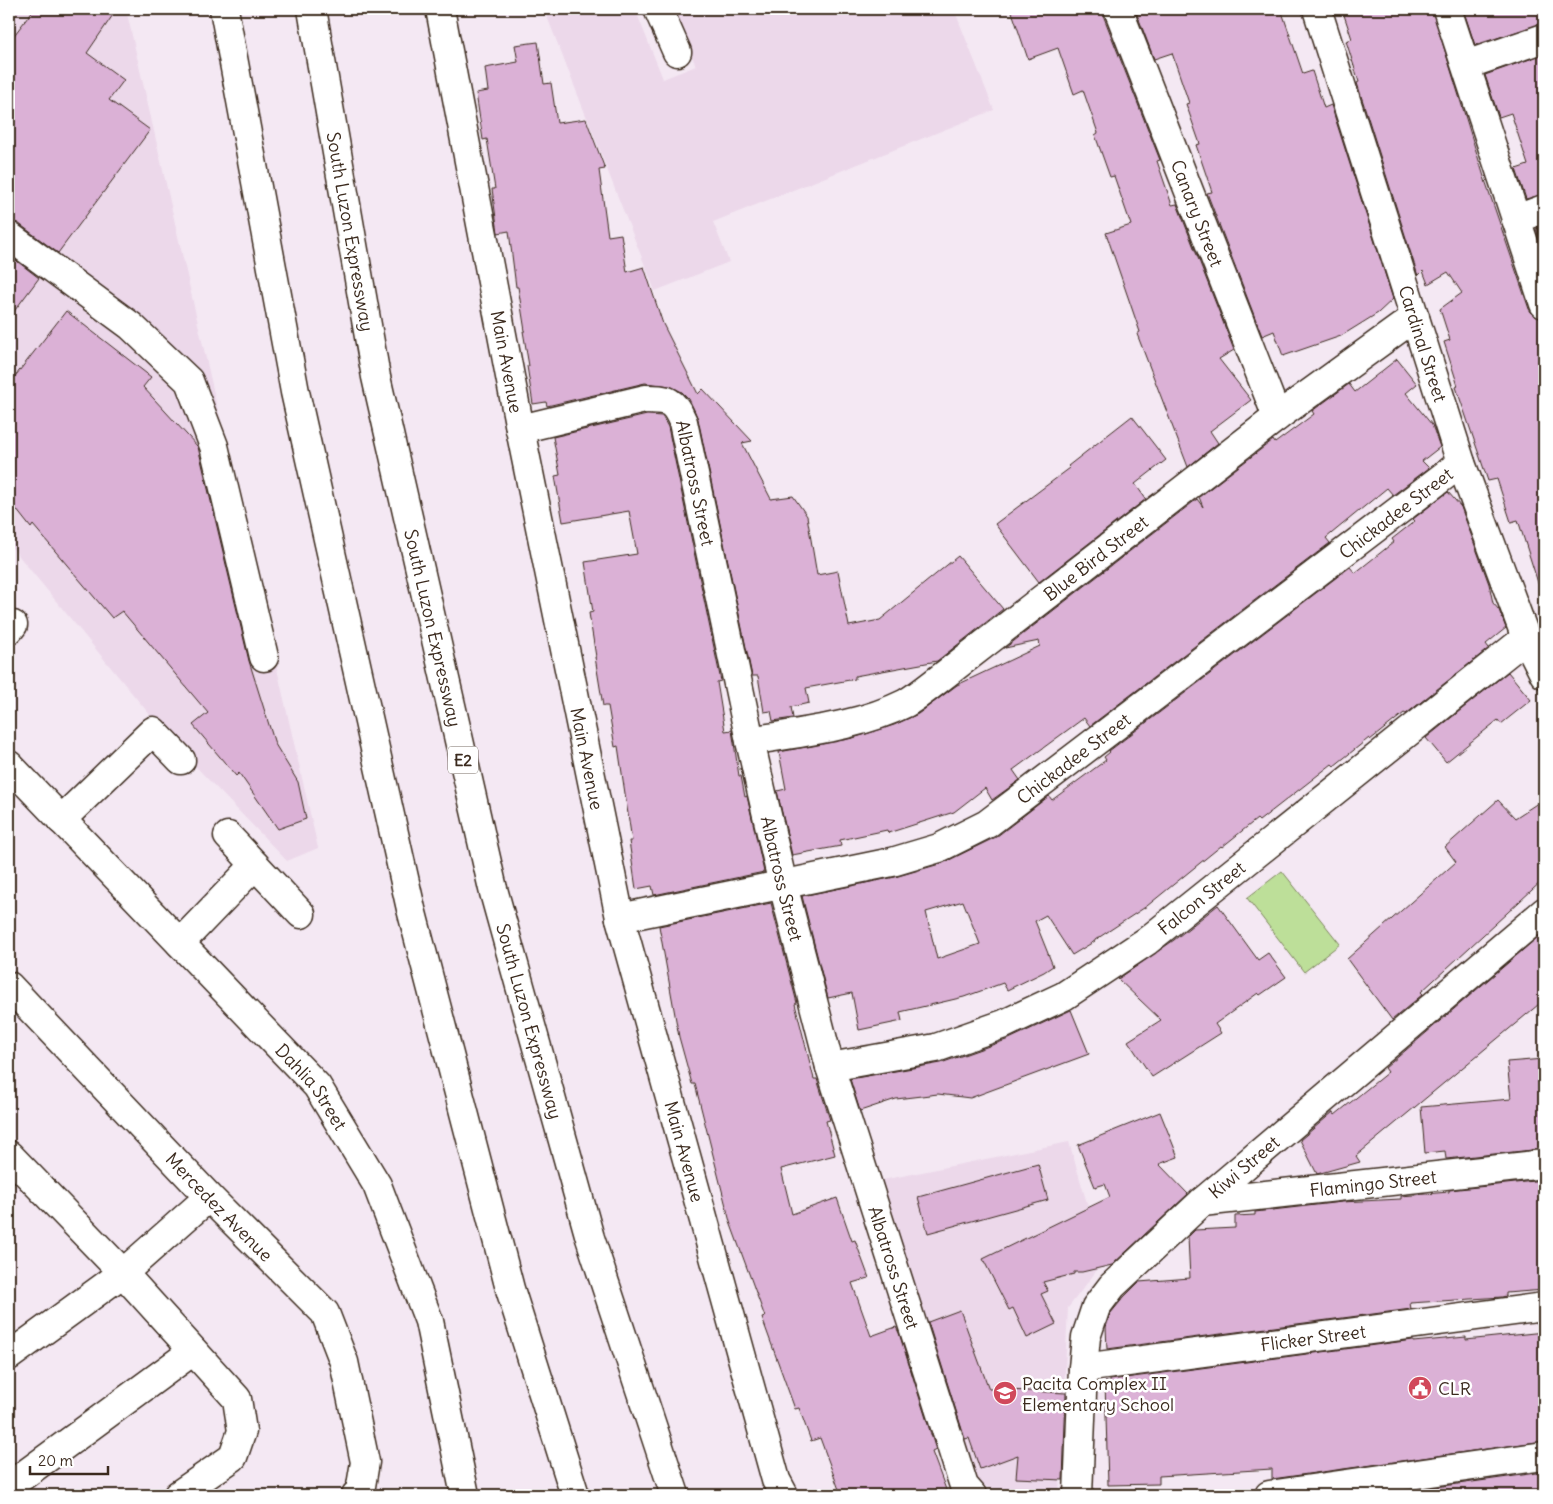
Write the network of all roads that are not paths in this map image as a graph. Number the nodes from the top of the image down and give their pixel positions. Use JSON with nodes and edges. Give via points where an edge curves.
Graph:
{"nodes":[{"id":1,"x":224,"y":9,"type":"edge"},
{"id":2,"x":312,"y":9,"type":"edge"},
{"id":3,"x":440,"y":9,"type":"edge"},
{"id":4,"x":658,"y":9,"type":"edge"},
{"id":5,"x":1118,"y":9,"type":"edge"},
{"id":6,"x":1317,"y":9,"type":"edge"},
{"id":7,"x":1447,"y":9,"type":"edge"},
{"id":8,"x":1544,"y":38,"type":"edge"},
{"id":9,"x":677,"y":52,"type":"dead end"},
{"id":10,"x":1466,"y":65,"type":"junction"},
{"id":11,"x":1544,"y":209,"type":"edge"},
{"id":12,"x":1516,"y":219,"type":"junction"},
{"id":13,"x":9,"y":236,"type":"edge"},
{"id":14,"x":1544,"y":304,"type":"edge"},
{"id":15,"x":1415,"y":317,"type":"junction"},
{"id":16,"x":1276,"y":417,"type":"junction"},
{"id":17,"x":520,"y":429,"type":"junction"},
{"id":18,"x":1462,"y":463,"type":"junction"},
{"id":19,"x":1526,"y":638,"type":"junction"},
{"id":20,"x":264,"y":657,"type":"dead end"},
{"id":21,"x":1544,"y":674,"type":"edge"},
{"id":22,"x":750,"y":741,"type":"junction"},
{"id":23,"x":181,"y":760,"type":"dead end"},
{"id":24,"x":9,"y":765,"type":"edge"},
{"id":25,"x":61,"y":820,"type":"junction"},
{"id":26,"x":228,"y":836,"type":"dead end"},
{"id":27,"x":255,"y":865,"type":"junction"},
{"id":28,"x":782,"y":885,"type":"junction"},
{"id":29,"x":1544,"y":912,"type":"edge"},
{"id":30,"x":300,"y":914,"type":"dead end"},
{"id":31,"x":620,"y":918,"type":"junction"},
{"id":32,"x":180,"y":943,"type":"junction"},
{"id":33,"x":9,"y":986,"type":"edge"},
{"id":34,"x":830,"y":1067,"type":"junction"},
{"id":35,"x":9,"y":1155,"type":"edge"},
{"id":36,"x":1544,"y":1164,"type":"edge"},
{"id":37,"x":209,"y":1197,"type":"junction"},
{"id":38,"x":1202,"y":1202,"type":"junction"},
{"id":39,"x":123,"y":1273,"type":"junction"},
{"id":40,"x":1544,"y":1307,"type":"edge"},
{"id":41,"x":192,"y":1351,"type":"junction"},
{"id":42,"x":9,"y":1356,"type":"edge"},
{"id":43,"x":1083,"y":1368,"type":"junction"},
{"id":44,"x":1544,"y":1456,"type":"edge"},
{"id":45,"x":9,"y":1486,"type":"edge"},
{"id":46,"x":178,"y":1495,"type":"edge"},
{"id":47,"x":356,"y":1495,"type":"edge"},
{"id":48,"x":465,"y":1495,"type":"edge"},
{"id":49,"x":575,"y":1495,"type":"edge"},
{"id":50,"x":675,"y":1495,"type":"edge"},
{"id":51,"x":784,"y":1495,"type":"edge"},
{"id":52,"x":972,"y":1495,"type":"edge"},
{"id":53,"x":1078,"y":1495,"type":"edge"},
{"id":54,"x":1269,"y":1495,"type":"edge"}],
"edges":[{"from":1,"to":49,"type":"main road","via":[[295,392],[411,909],[510,1289]]},
{"from":2,"to":50,"type":"main road","name":"South Luzon Expressway","number":"E2","via":[[376,378],[492,889],[590,1238]]},
{"from":3,"to":17,"type":"main road","name":"Main Avenue"},
{"from":4,"to":9,"type":"main road"},
{"from":5,"to":16,"type":"main road","name":"Canary Street"},
{"from":6,"to":15,"type":"main road","name":"Cardinal Street"},
{"from":7,"to":10,"type":"main road"},
{"from":8,"to":10,"type":"main road"},
{"from":10,"to":12,"type":"main road"},
{"from":11,"to":12,"type":"main road"},
{"from":12,"to":14,"type":"main road"},
{"from":13,"to":20,"type":"main road","via":[[131,326],[189,381],[214,446]]},
{"from":15,"to":16,"type":"main road","name":"Blue Bird Street"},
{"from":15,"to":18,"type":"main road","name":"Cardinal Street"},
{"from":16,"to":22,"type":"main road","name":"Blue Bird Street","via":[[934,684],[906,702],[875,716]]},
{"from":17,"to":22,"type":"main road","name":"Albatross Street","via":[[645,399],[670,401],[678,410]]},
{"from":17,"to":31,"type":"main road","name":"Main Avenue"},
{"from":18,"to":19,"type":"main road","name":"Cardinal Street"},
{"from":18,"to":28,"type":"main road","name":"Chickadee Street","via":[[986,824],[939,848],[892,862]]},
{"from":19,"to":21,"type":"main road","name":"Cardinal Street"},
{"from":19,"to":34,"type":"main road","name":"Falcon Street","via":[[1146,941],[1064,996],[1004,1024],[936,1048]]},
{"from":22,"to":28,"type":"main road","name":"Albatross Street"},
{"from":23,"to":25,"type":"main road","via":[[153,731]]},
{"from":24,"to":25,"type":"main road","name":"Dahlia Street"},
{"from":25,"to":32,"type":"main road","name":"Dahlia Street"},
{"from":26,"to":27,"type":"main road"},
{"from":27,"to":30,"type":"main road"},
{"from":27,"to":32,"type":"main road"},
{"from":28,"to":31,"type":"main road","name":"Chickadee Street"},
{"from":28,"to":34,"type":"main road","name":"Albatross Street"},
{"from":29,"to":38,"type":"main road","name":"Kiwi Street"},
{"from":31,"to":51,"type":"main road","name":"Main Avenue","via":[[776,1480]]},
{"from":32,"to":48,"type":"main road","name":"Dahlia Street","via":[[317,1086],[377,1185],[428,1321]]},
{"from":33,"to":37,"type":"main road","name":"Mercedez Avenue"},
{"from":34,"to":52,"type":"main road","name":"Albatross Street","via":[[964,1486]]},
{"from":35,"to":39,"type":"main road"},
{"from":36,"to":38,"type":"main road","name":"Flamingo Street"},
{"from":37,"to":39,"type":"main road"},
{"from":37,"to":47,"type":"main road","name":"Mercedez Avenue","via":[[326,1313],[344,1362],[365,1462],[360,1492]]},
{"from":38,"to":43,"type":"main road","name":"Kiwi Street","via":[[1112,1286],[1096,1307],[1086,1337]]},
{"from":39,"to":41,"type":"main road"},
{"from":39,"to":42,"type":"main road"},
{"from":40,"to":43,"type":"main road","name":"Flicker Street"},
{"from":41,"to":45,"type":"main road"},
{"from":41,"to":46,"type":"main road","via":[[237,1400],[242,1431],[233,1457]]},
{"from":43,"to":53,"type":"main road","name":"Kiwi Street"},
{"from":44,"to":54,"type":"main road"}]}
